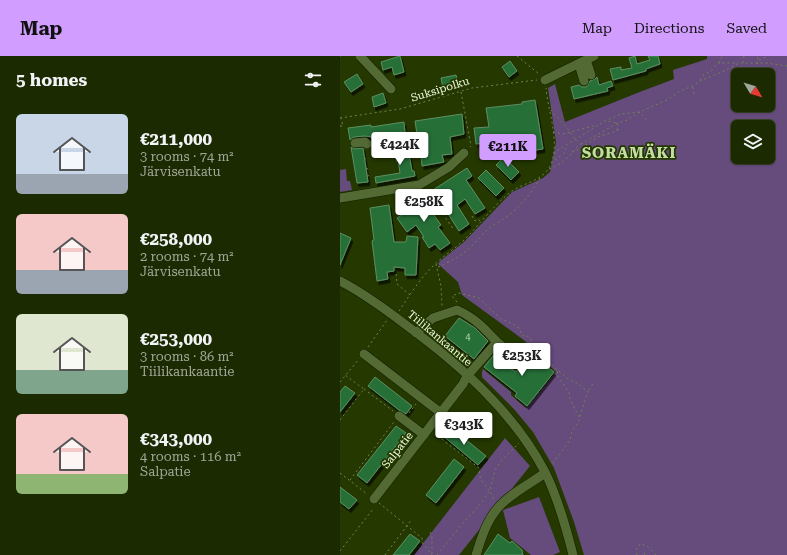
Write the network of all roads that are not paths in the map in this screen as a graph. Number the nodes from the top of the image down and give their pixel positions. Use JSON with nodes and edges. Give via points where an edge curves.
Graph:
{"nodes":[{"id":1,"x":360,"y":56,"type":"edge"},
{"id":2,"x":586,"y":60,"type":"edge"},
{"id":3,"x":591,"y":75,"type":"dead end"},
{"id":4,"x":546,"y":80,"type":"road end"},
{"id":5,"x":584,"y":81,"type":"dead end"},
{"id":6,"x":391,"y":89,"type":"dead end"},
{"id":7,"x":402,"y":138,"type":"dead end"},
{"id":8,"x":388,"y":140,"type":"road end"},
{"id":9,"x":355,"y":143,"type":"dead end"},
{"id":10,"x":367,"y":144,"type":"dead end"},
{"id":11,"x":464,"y":153,"type":"road end"},
{"id":12,"x":340,"y":198,"type":"edge"},
{"id":13,"x":340,"y":281,"type":"edge"},
{"id":14,"x":416,"y":332,"type":"junction"},
{"id":15,"x":496,"y":342,"type":"junction"},
{"id":16,"x":364,"y":354,"type":"dead end"},
{"id":17,"x":506,"y":359,"type":"dead end"},
{"id":18,"x":467,"y":376,"type":"junction"},
{"id":19,"x":441,"y":413,"type":"junction"},
{"id":20,"x":402,"y":418,"type":"road end"},
{"id":21,"x":424,"y":435,"type":"junction"},
{"id":22,"x":544,"y":470,"type":"junction"},
{"id":23,"x":373,"y":504,"type":"road end"},
{"id":24,"x":476,"y":555,"type":"edge"},
{"id":25,"x":573,"y":555,"type":"edge"}],
"edges":[{"from":1,"to":6,"type":"street"},
{"from":2,"to":3,"type":"street"},
{"from":2,"to":4,"type":"street"},
{"from":2,"to":5,"type":"street"},
{"from":7,"to":8,"type":"street"},
{"from":9,"to":10,"type":"street"},
{"from":11,"to":12,"type":"street","via":[[449,167],[422,183]]},
{"from":13,"to":14,"type":"street","name":"Tiilikankaantie","via":[[363,295],[391,319]]},
{"from":14,"to":15,"type":"street","via":[[433,318],[457,310],[481,324]]},
{"from":14,"to":18,"type":"street","name":"Tiilikankaantie"},
{"from":15,"to":17,"type":"street","via":[[501,345]]},
{"from":15,"to":18,"type":"street","name":"Salpatie"},
{"from":16,"to":19,"type":"street"},
{"from":18,"to":19,"type":"street","name":"Salpatie"},
{"from":18,"to":22,"type":"street","name":"Tiilikankaantie","via":[[510,420]]},
{"from":19,"to":21,"type":"street","name":"Salpatie"},
{"from":20,"to":21,"type":"street"},
{"from":21,"to":23,"type":"street","name":"Salpatie"},
{"from":22,"to":24,"type":"street","via":[[495,511],[482,535]]},
{"from":22,"to":25,"type":"street","name":"Tiilikankaantie","via":[[562,514]]}]}
